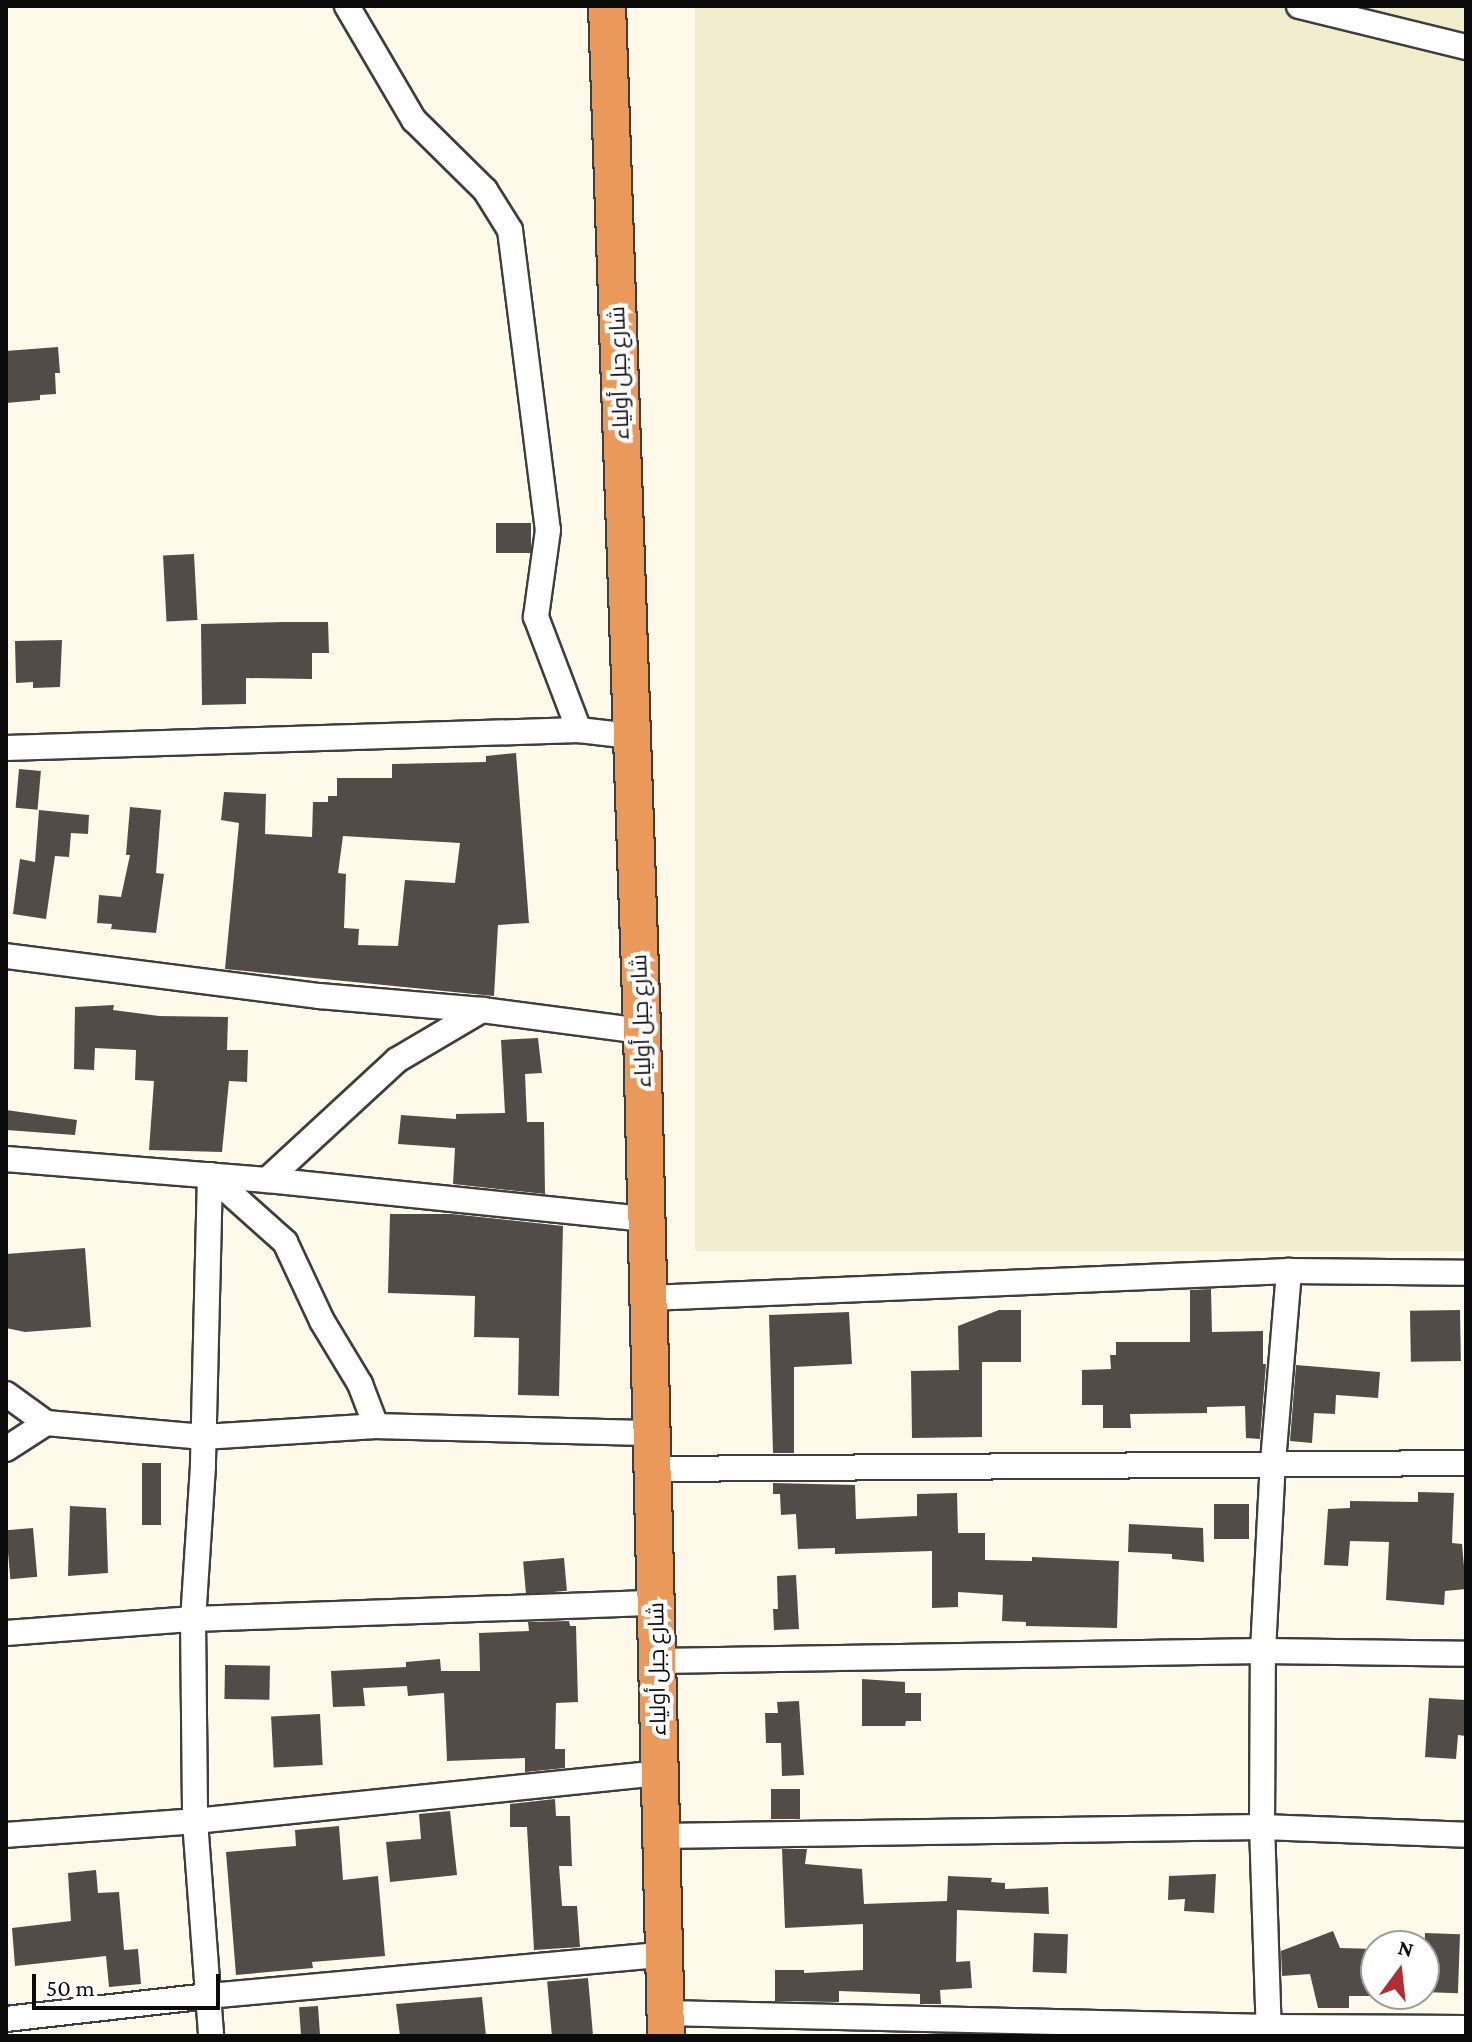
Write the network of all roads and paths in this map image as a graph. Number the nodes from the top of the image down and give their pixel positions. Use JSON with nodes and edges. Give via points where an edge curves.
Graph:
{"nodes":[{"id":1,"x":347,"y":6,"type":"edge"},
{"id":2,"x":607,"y":6,"type":"edge"},
{"id":3,"x":1299,"y":6,"type":"edge"},
{"id":4,"x":1466,"y":47,"type":"edge"},
{"id":5,"x":579,"y":730,"type":"junction"},
{"id":6,"x":631,"y":736,"type":"junction"},
{"id":7,"x":6,"y":748,"type":"edge"},
{"id":8,"x":6,"y":956,"type":"edge"},
{"id":9,"x":482,"y":1010,"type":"junction"},
{"id":10,"x":642,"y":1031,"type":"junction"},
{"id":11,"x":6,"y":1159,"type":"edge"},
{"id":12,"x":210,"y":1175,"type":"junction"},
{"id":13,"x":267,"y":1180,"type":"junction"},
{"id":14,"x":646,"y":1219,"type":"junction"},
{"id":15,"x":1289,"y":1271,"type":"junction"},
{"id":16,"x":1466,"y":1273,"type":"edge"},
{"id":17,"x":649,"y":1298,"type":"junction"},
{"id":18,"x":6,"y":1394,"type":"edge"},
{"id":19,"x":46,"y":1423,"type":"junction"},
{"id":20,"x":6,"y":1425,"type":"edge"},
{"id":21,"x":376,"y":1426,"type":"junction"},
{"id":22,"x":652,"y":1433,"type":"junction"},
{"id":23,"x":203,"y":1437,"type":"junction"},
{"id":24,"x":6,"y":1449,"type":"edge"},
{"id":25,"x":1273,"y":1462,"type":"junction"},
{"id":26,"x":1466,"y":1463,"type":"edge"},
{"id":27,"x":652,"y":1469,"type":"junction"},
{"id":28,"x":656,"y":1603,"type":"junction"},
{"id":29,"x":193,"y":1619,"type":"junction"},
{"id":30,"x":6,"y":1633,"type":"edge"},
{"id":31,"x":1263,"y":1651,"type":"junction"},
{"id":32,"x":1466,"y":1654,"type":"edge"},
{"id":33,"x":658,"y":1661,"type":"junction"},
{"id":34,"x":659,"y":1773,"type":"junction"},
{"id":35,"x":195,"y":1821,"type":"junction"},
{"id":36,"x":1262,"y":1827,"type":"junction"},
{"id":37,"x":6,"y":1835,"type":"edge"},
{"id":38,"x":1466,"y":1835,"type":"edge"},
{"id":39,"x":661,"y":1836,"type":"junction"},
{"id":40,"x":666,"y":1954,"type":"junction"},
{"id":41,"x":208,"y":1996,"type":"junction"},
{"id":42,"x":6,"y":2019,"type":"edge"},
{"id":43,"x":665,"y":2024,"type":"edge"},
{"id":44,"x":1466,"y":2028,"type":"edge"},
{"id":45,"x":1269,"y":2032,"type":"edge"},
{"id":46,"x":211,"y":2036,"type":"edge"}],
"edges":[{"from":1,"to":5,"type":"street","via":[[414,120],[485,190],[510,230],[548,530],[536,617]]},
{"from":2,"to":6,"type":"highway","name":"شارع جبل أولياء"},
{"from":3,"to":4,"type":"street"},
{"from":5,"to":6,"type":"street"},
{"from":5,"to":7,"type":"street"},
{"from":6,"to":10,"type":"highway","name":"شارع جبل أولياء"},
{"from":8,"to":9,"type":"street","via":[[319,996]]},
{"from":9,"to":10,"type":"street"},
{"from":9,"to":13,"type":"street","via":[[397,1060]]},
{"from":10,"to":14,"type":"highway","name":"شارع جبل أولياء"},
{"from":11,"to":12,"type":"street"},
{"from":12,"to":13,"type":"street"},
{"from":12,"to":21,"type":"street","via":[[285,1242],[322,1321],[360,1384]]},
{"from":12,"to":23,"type":"street"},
{"from":13,"to":14,"type":"street"},
{"from":14,"to":17,"type":"highway","name":"شارع جبل أولياء"},
{"from":15,"to":16,"type":"street"},
{"from":15,"to":17,"type":"street"},
{"from":15,"to":25,"type":"street"},
{"from":17,"to":22,"type":"highway","name":"شارع جبل أولياء"},
{"from":18,"to":19,"type":"street"},
{"from":19,"to":20,"type":"street"},
{"from":19,"to":23,"type":"street"},
{"from":19,"to":24,"type":"street"},
{"from":21,"to":22,"type":"street"},
{"from":21,"to":23,"type":"street"},
{"from":22,"to":27,"type":"highway","name":"شارع جبل أولياء"},
{"from":23,"to":29,"type":"street"},
{"from":25,"to":26,"type":"street"},
{"from":25,"to":27,"type":"street"},
{"from":25,"to":31,"type":"street"},
{"from":27,"to":28,"type":"highway","name":"شارع جبل أولياء"},
{"from":28,"to":29,"type":"street"},
{"from":28,"to":33,"type":"highway","name":"شارع جبل أولياء"},
{"from":29,"to":30,"type":"street"},
{"from":29,"to":35,"type":"street"},
{"from":31,"to":32,"type":"street"},
{"from":31,"to":33,"type":"street"},
{"from":31,"to":36,"type":"street"},
{"from":33,"to":34,"type":"highway","name":"شارع جبل أولياء"},
{"from":34,"to":35,"type":"street"},
{"from":34,"to":39,"type":"highway","name":"شارع جبل أولياء"},
{"from":35,"to":37,"type":"street"},
{"from":35,"to":41,"type":"street"},
{"from":36,"to":38,"type":"street"},
{"from":36,"to":39,"type":"street"},
{"from":36,"to":45,"type":"street"},
{"from":39,"to":40,"type":"highway","name":"شارع جبل أولياء"},
{"from":40,"to":41,"type":"street"},
{"from":40,"to":43,"type":"highway","name":"شارع جبل أولياء"},
{"from":41,"to":42,"type":"street"},
{"from":41,"to":46,"type":"street"},
{"from":43,"to":45,"type":"street"},
{"from":44,"to":45,"type":"street"}]}
